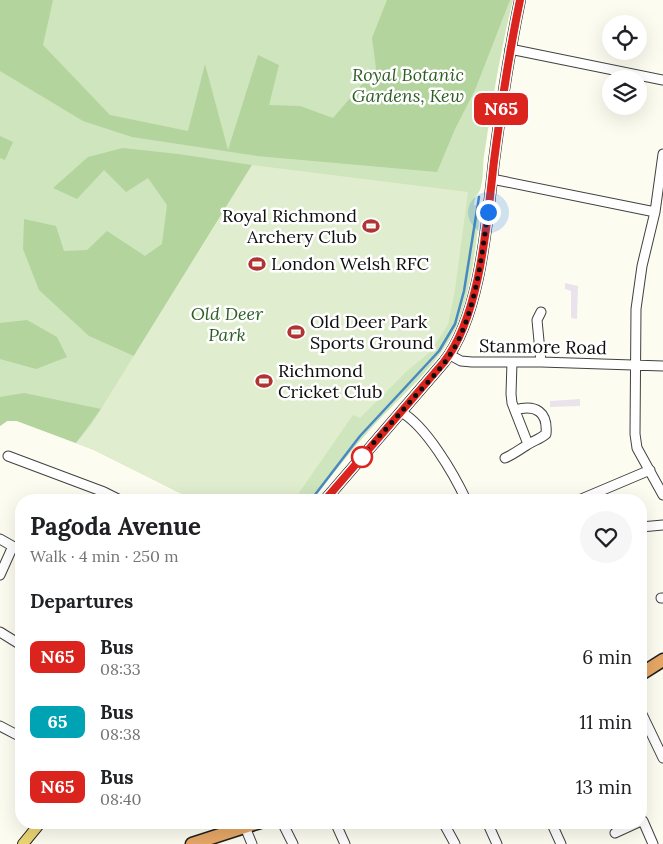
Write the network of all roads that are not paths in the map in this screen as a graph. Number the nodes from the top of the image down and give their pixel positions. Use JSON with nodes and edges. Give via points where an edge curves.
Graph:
{"nodes":[{"id":1,"x":520,"y":0,"type":"edge"},
{"id":2,"x":510,"y":49,"type":"junction"},
{"id":3,"x":663,"y":80,"type":"edge"},
{"id":4,"x":663,"y":154,"type":"edge"},
{"id":5,"x":492,"y":179,"type":"junction"},
{"id":6,"x":655,"y":212,"type":"junction"},
{"id":7,"x":536,"y":317,"type":"dead end"},
{"id":8,"x":450,"y":355,"type":"junction"},
{"id":9,"x":512,"y":362,"type":"junction"},
{"id":10,"x":541,"y":362,"type":"junction"},
{"id":11,"x":636,"y":366,"type":"junction"},
{"id":12,"x":663,"y":366,"type":"edge"},
{"id":13,"x":515,"y":410,"type":"junction"},
{"id":14,"x":401,"y":412,"type":"junction"},
{"id":15,"x":528,"y":444,"type":"junction"},
{"id":16,"x":8,"y":456,"type":"dead end"},
{"id":17,"x":505,"y":458,"type":"dead end"},
{"id":18,"x":650,"y":470,"type":"junction"},
{"id":19,"x":108,"y":494,"type":"edge"},
{"id":20,"x":330,"y":494,"type":"edge"},
{"id":21,"x":463,"y":494,"type":"edge"},
{"id":22,"x":593,"y":494,"type":"edge"},
{"id":23,"x":663,"y":495,"type":"edge"},
{"id":24,"x":663,"y":525,"type":"edge"},
{"id":25,"x":647,"y":526,"type":"edge"},
{"id":26,"x":0,"y":539,"type":"edge"},
{"id":27,"x":13,"y":546,"type":"joint"},
{"id":28,"x":0,"y":575,"type":"edge"},
{"id":29,"x":0,"y":632,"type":"edge"},
{"id":30,"x":15,"y":641,"type":"edge"},
{"id":31,"x":663,"y":660,"type":"edge"},
{"id":32,"x":647,"y":670,"type":"edge"},
{"id":33,"x":647,"y":725,"type":"edge"},
{"id":34,"x":0,"y":726,"type":"edge"},
{"id":35,"x":15,"y":734,"type":"edge"},
{"id":36,"x":663,"y":758,"type":"edge"},
{"id":37,"x":35,"y":829,"type":"edge"},
{"id":38,"x":239,"y":829,"type":"edge"},
{"id":39,"x":246,"y":829,"type":"edge"},
{"id":40,"x":286,"y":829,"type":"edge"},
{"id":41,"x":338,"y":829,"type":"edge"},
{"id":42,"x":447,"y":829,"type":"edge"},
{"id":43,"x":490,"y":829,"type":"edge"},
{"id":44,"x":554,"y":829,"type":"edge"},
{"id":45,"x":624,"y":829,"type":"edge"},
{"id":46,"x":646,"y":829,"type":"edge"},
{"id":47,"x":33,"y":832,"type":"junction"},
{"id":48,"x":615,"y":833,"type":"dead end"},
{"id":49,"x":23,"y":844,"type":"edge"},
{"id":50,"x":34,"y":844,"type":"edge"},
{"id":51,"x":192,"y":844,"type":"edge"},
{"id":52,"x":252,"y":844,"type":"edge"},
{"id":53,"x":293,"y":844,"type":"edge"},
{"id":54,"x":345,"y":844,"type":"edge"},
{"id":55,"x":455,"y":844,"type":"edge"},
{"id":56,"x":497,"y":844,"type":"edge"},
{"id":57,"x":561,"y":844,"type":"edge"},
{"id":58,"x":653,"y":844,"type":"edge"}],
"edges":[{"from":1,"to":2,"type":"main road"},
{"from":2,"to":3,"type":"street"},
{"from":2,"to":5,"type":"main road"},
{"from":4,"to":6,"type":"street"},
{"from":5,"to":6,"type":"street"},
{"from":5,"to":8,"type":"main road","via":[[475,289],[464,326]]},
{"from":6,"to":11,"type":"street","via":[[636,309]]},
{"from":7,"to":10,"type":"street"},
{"from":8,"to":9,"type":"street","name":"Stanmore Road","via":[[466,362]]},
{"from":8,"to":14,"type":"main road"},
{"from":9,"to":10,"type":"street","name":"Stanmore Road"},
{"from":9,"to":13,"type":"street","via":[[511,394]]},
{"from":10,"to":11,"type":"street","name":"Stanmore Road"},
{"from":11,"to":12,"type":"street","name":"Stanmore Road"},
{"from":11,"to":18,"type":"street","via":[[636,441]]},
{"from":13,"to":15,"type":"street"},
{"from":13,"to":15,"type":"street","via":[[534,408],[542,413],[547,426],[546,434]]},
{"from":14,"to":20,"type":"main road"},
{"from":14,"to":21,"type":"street","via":[[438,452]]},
{"from":15,"to":17,"type":"street"},
{"from":16,"to":19,"type":"street"},
{"from":18,"to":22,"type":"street"},
{"from":18,"to":23,"type":"street"},
{"from":24,"to":25,"type":"street"},
{"from":26,"to":27,"type":"street"},
{"from":27,"to":28,"type":"street"},
{"from":29,"to":30,"type":"street"},
{"from":31,"to":32,"type":"highway"},
{"from":33,"to":36,"type":"street"},
{"from":34,"to":35,"type":"street"},
{"from":37,"to":47,"type":"main road"},
{"from":38,"to":51,"type":"highway"},
{"from":39,"to":52,"type":"street"},
{"from":40,"to":53,"type":"street"},
{"from":41,"to":54,"type":"street"},
{"from":42,"to":55,"type":"street"},
{"from":43,"to":56,"type":"street"},
{"from":44,"to":57,"type":"street"},
{"from":45,"to":48,"type":"street"},
{"from":46,"to":58,"type":"street"},
{"from":47,"to":49,"type":"main road"},
{"from":47,"to":50,"type":"main road"}]}
